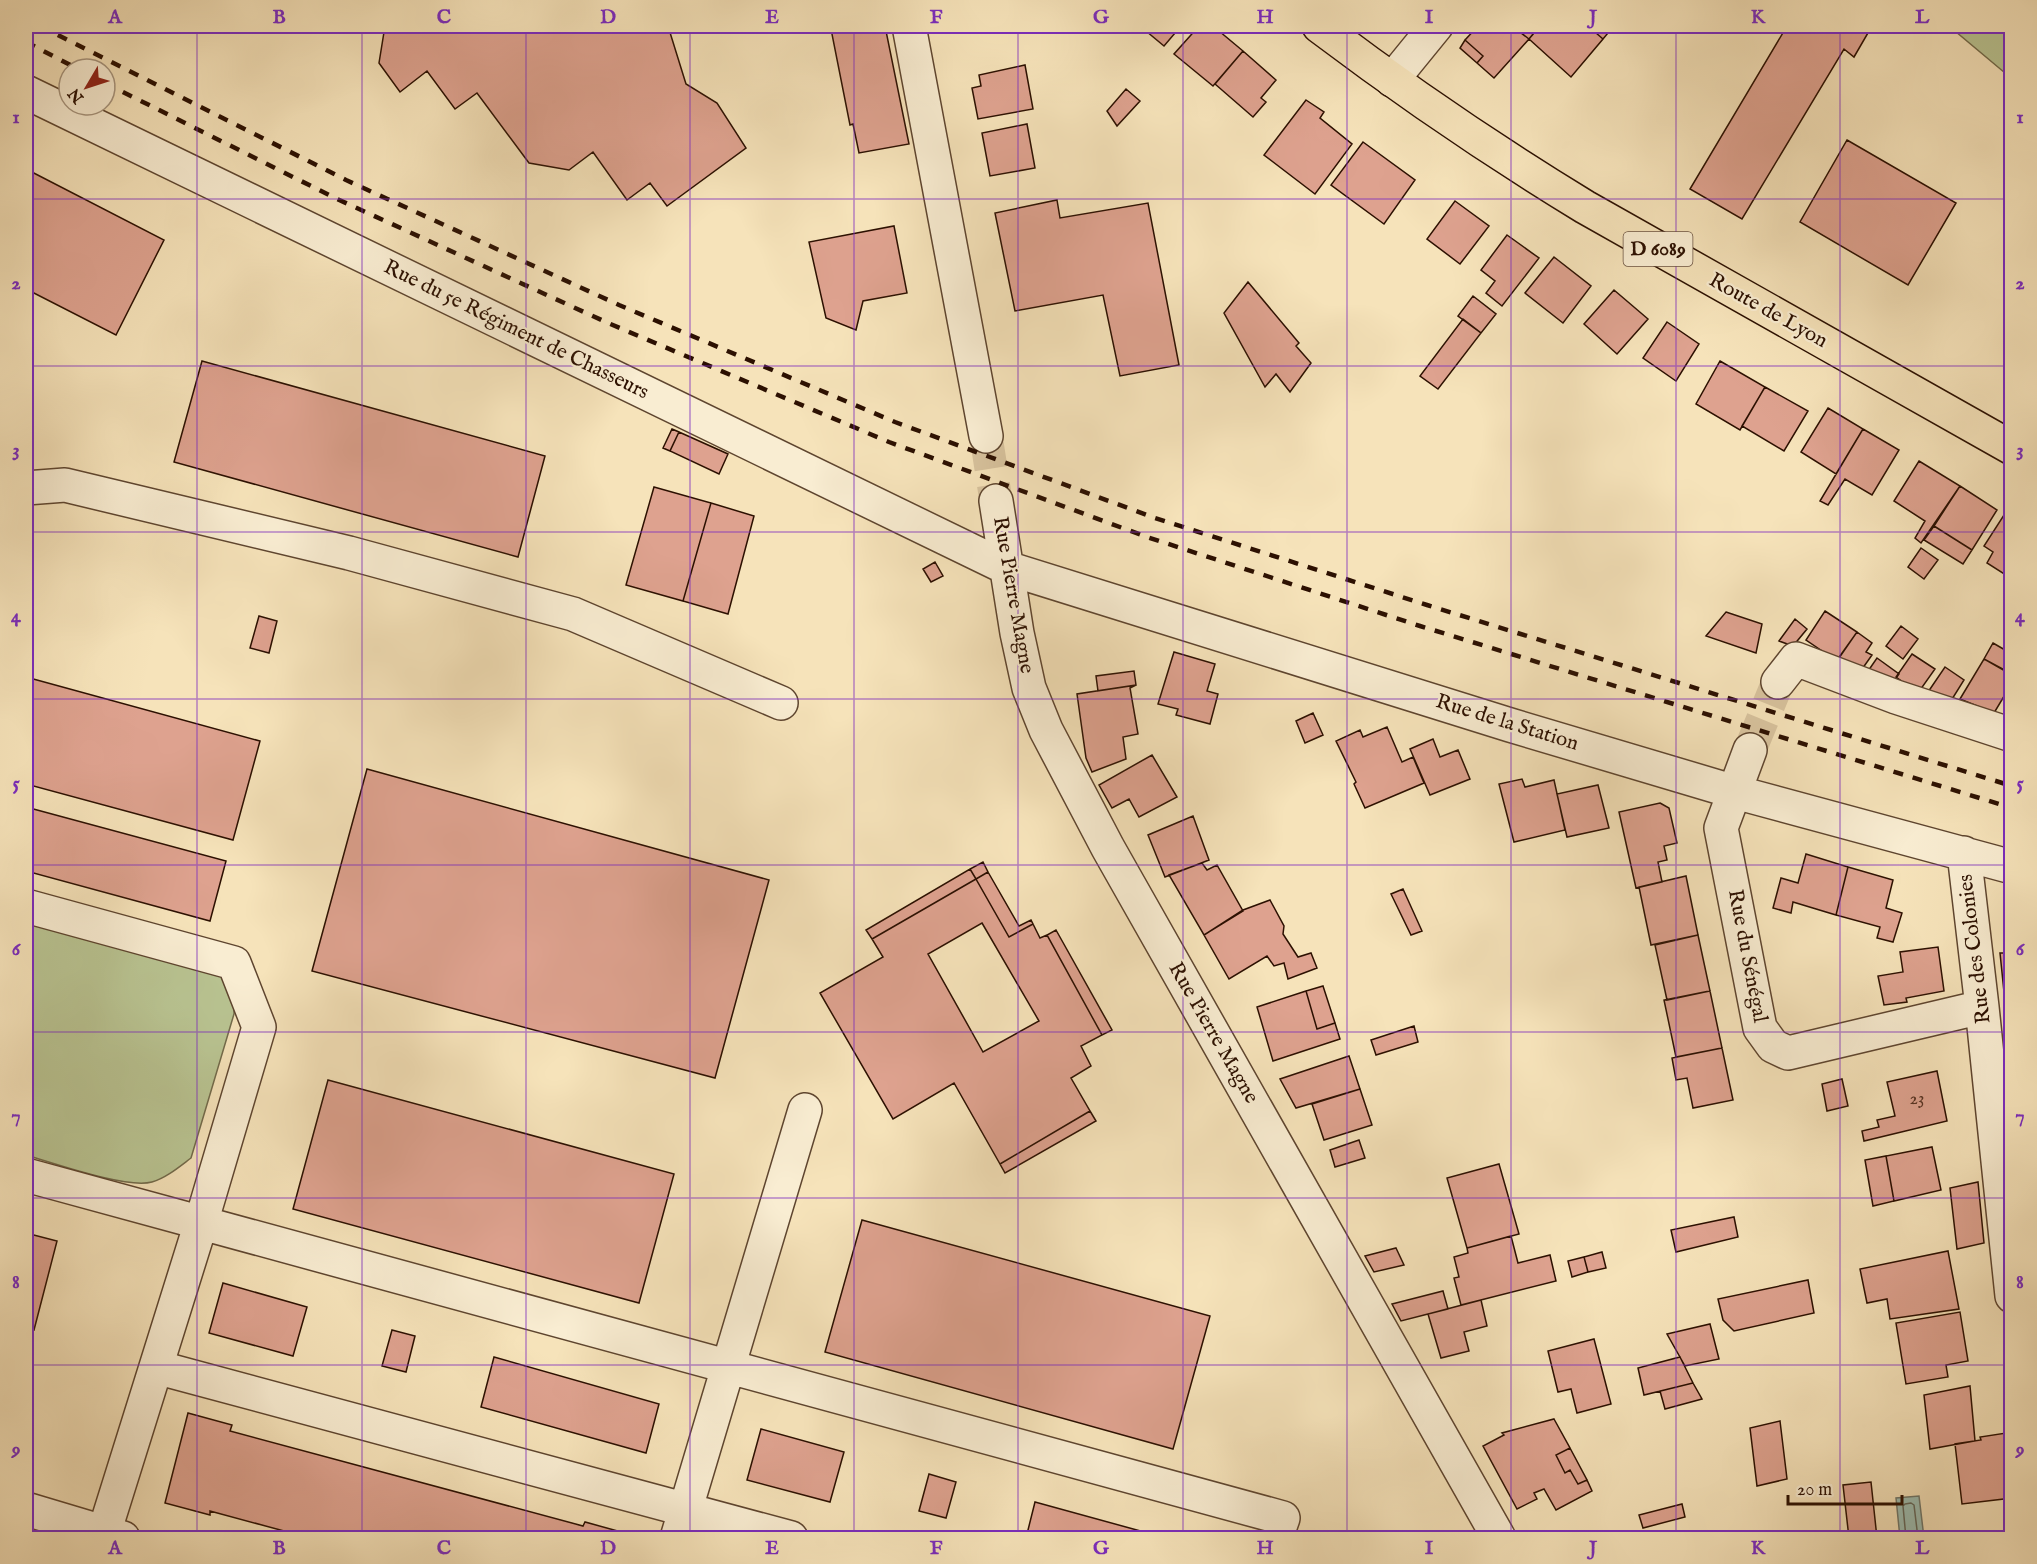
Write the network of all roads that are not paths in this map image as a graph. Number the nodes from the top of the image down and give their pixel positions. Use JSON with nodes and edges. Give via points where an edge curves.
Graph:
{"nodes":[{"id":1,"x":909,"y":26,"type":"edge"},
{"id":2,"x":1320,"y":26,"type":"edge"},
{"id":3,"x":1436,"y":26,"type":"edge"},
{"id":4,"x":1392,"y":80,"type":"junction"},
{"id":5,"x":26,"y":92,"type":"edge"},
{"id":6,"x":986,"y":436,"type":"tunnel mouth"},
{"id":7,"x":2012,"y":448,"type":"edge"},
{"id":8,"x":26,"y":488,"type":"edge"},
{"id":9,"x":996,"y":501,"type":"tunnel mouth"},
{"id":10,"x":1007,"y":568,"type":"junction"},
{"id":11,"x":1778,"y":682,"type":"tunnel mouth"},
{"id":12,"x":781,"y":703,"type":"dead end"},
{"id":13,"x":2012,"y":735,"type":"edge"},
{"id":14,"x":1749,"y":750,"type":"tunnel mouth"},
{"id":15,"x":1735,"y":792,"type":"junction"},
{"id":16,"x":1964,"y":853,"type":"junction"},
{"id":17,"x":2012,"y":867,"type":"edge"},
{"id":18,"x":26,"y":906,"type":"edge"},
{"id":19,"x":1982,"y":1007,"type":"junction"},
{"id":20,"x":805,"y":1110,"type":"dead end"},
{"id":21,"x":26,"y":1175,"type":"edge"},
{"id":22,"x":201,"y":1223,"type":"junction"},
{"id":23,"x":2012,"y":1296,"type":"edge"},
{"id":24,"x":730,"y":1366,"type":"junction"},
{"id":25,"x":156,"y":1367,"type":"junction"},
{"id":26,"x":26,"y":1509,"type":"edge"},
{"id":27,"x":682,"y":1524,"type":"edge"},
{"id":28,"x":114,"y":1536,"type":"edge"},
{"id":29,"x":791,"y":1539,"type":"edge"},
{"id":30,"x":1276,"y":1539,"type":"edge"},
{"id":31,"x":1499,"y":1539,"type":"edge"}],
"edges":[{"from":1,"to":6,"type":"street"},
{"from":2,"to":4,"type":"main road","name":"Route de Lyon","number":"D 6089"},
{"from":3,"to":4,"type":"street"},
{"from":4,"to":7,"type":"main road","name":"Route de Lyon","number":"D 6089","via":[[1585,207]]},
{"from":5,"to":10,"type":"street","name":"Rue du 5e Régiment de Chasseurs"},
{"from":8,"to":12,"type":"street","via":[[64,484],[349,553],[573,614]]},
{"from":9,"to":10,"type":"street","name":"Rue Pierre Magne"},
{"from":10,"to":15,"type":"street","name":"Rue de la Station"},
{"from":10,"to":31,"type":"street","name":"Rue Pierre Magne","via":[[1029,688],[1046,730],[1114,858]]},
{"from":11,"to":13,"type":"street","via":[[1796,659]]},
{"from":14,"to":15,"type":"street","name":"Rue du Sénégal"},
{"from":15,"to":16,"type":"street","name":"Rue de la Station"},
{"from":15,"to":19,"type":"street","name":"Rue du Sénégal","via":[[1722,828],[1760,1028],[1773,1046],[1788,1053]]},
{"from":16,"to":17,"type":"street","name":"Rue de la Station"},
{"from":16,"to":19,"type":"street","name":"Rue des Colonies"},
{"from":18,"to":22,"type":"street","via":[[234,963],[259,1026]]},
{"from":19,"to":23,"type":"street","name":"Rue des Colonies"},
{"from":20,"to":24,"type":"street"},
{"from":21,"to":22,"type":"street"},
{"from":22,"to":24,"type":"street"},
{"from":22,"to":25,"type":"street"},
{"from":24,"to":27,"type":"street"},
{"from":24,"to":30,"type":"street","via":[[1283,1518]]},
{"from":25,"to":27,"type":"street"},
{"from":25,"to":28,"type":"street"},
{"from":26,"to":28,"type":"street"},
{"from":27,"to":29,"type":"street"}]}
